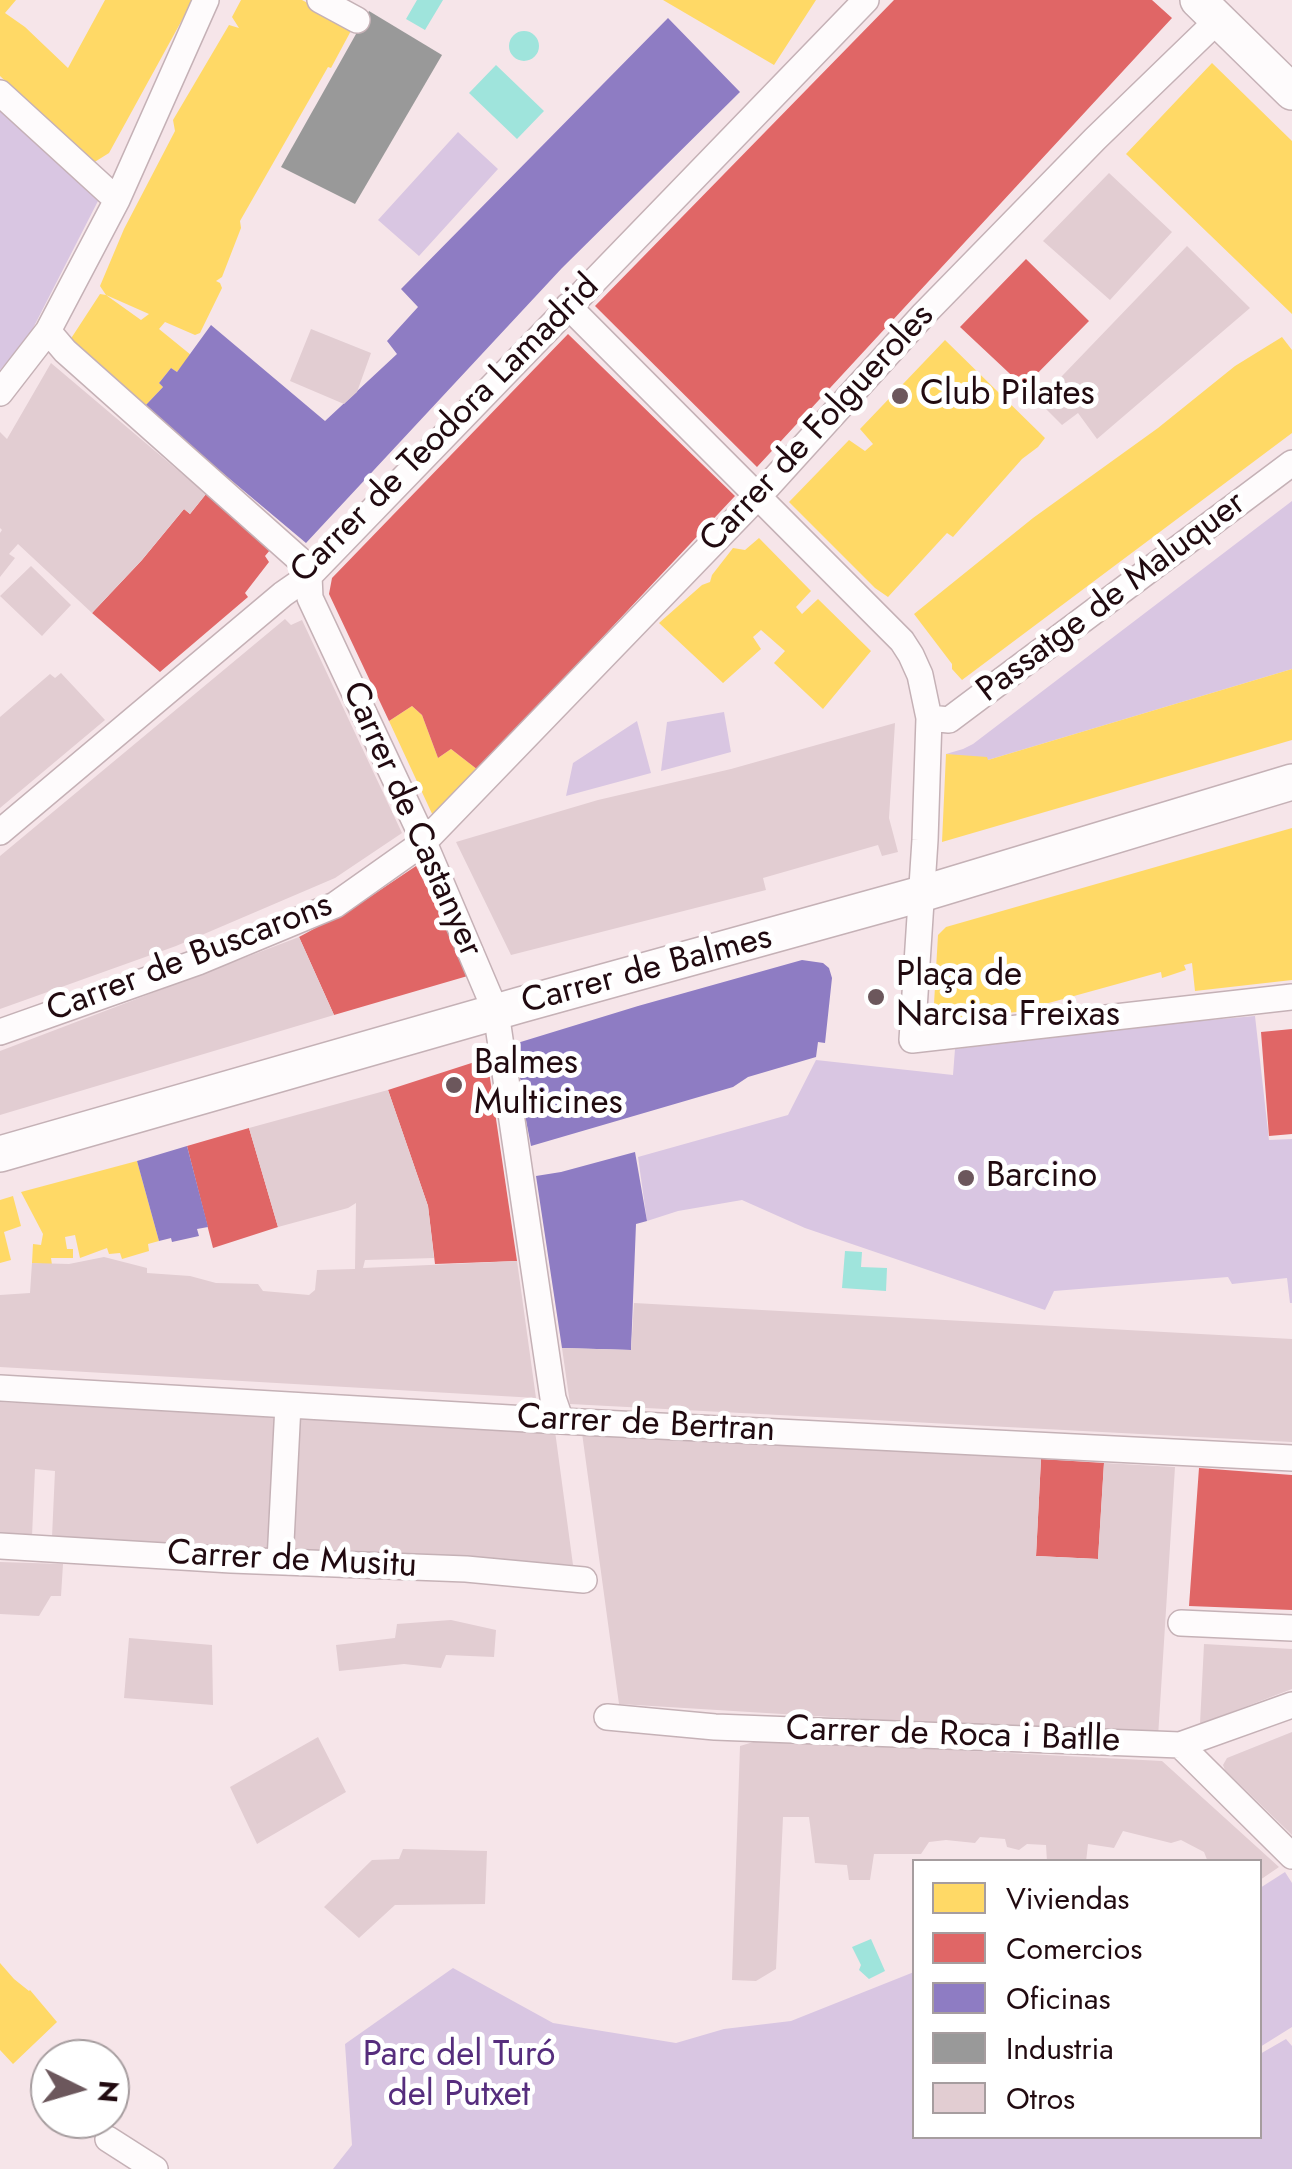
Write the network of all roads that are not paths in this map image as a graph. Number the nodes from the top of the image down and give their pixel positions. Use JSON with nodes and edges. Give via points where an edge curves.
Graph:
{"nodes":[{"id":1,"x":206,"y":0,"type":"edge"},
{"id":2,"x":320,"y":0,"type":"edge"},
{"id":3,"x":866,"y":0,"type":"edge"},
{"id":4,"x":1208,"y":10,"type":"edge"},
{"id":5,"x":357,"y":20,"type":"dead end"},
{"id":6,"x":1292,"y":92,"type":"edge"},
{"id":7,"x":0,"y":93,"type":"edge"},
{"id":8,"x":117,"y":200,"type":"junction"},
{"id":9,"x":568,"y":306,"type":"junction"},
{"id":10,"x":48,"y":331,"type":"junction"},
{"id":11,"x":0,"y":393,"type":"edge"},
{"id":12,"x":1292,"y":463,"type":"edge"},
{"id":13,"x":757,"y":496,"type":"junction"},
{"id":14,"x":309,"y":576,"type":"junction"},
{"id":15,"x":929,"y":718,"type":"junction"},
{"id":16,"x":1292,"y":782,"type":"edge"},
{"id":17,"x":0,"y":832,"type":"edge"},
{"id":18,"x":424,"y":842,"type":"junction"},
{"id":19,"x":921,"y":894,"type":"junction"},
{"id":20,"x":1292,"y":997,"type":"edge"},
{"id":21,"x":496,"y":1012,"type":"junction"},
{"id":22,"x":0,"y":1032,"type":"edge"},
{"id":23,"x":0,"y":1154,"type":"edge"},
{"id":24,"x":0,"y":1388,"type":"edge"},
{"id":25,"x":288,"y":1405,"type":"junction"},
{"id":26,"x":561,"y":1421,"type":"junction"},
{"id":27,"x":1292,"y":1458,"type":"edge"},
{"id":28,"x":0,"y":1546,"type":"edge"},
{"id":29,"x":280,"y":1561,"type":"junction"},
{"id":30,"x":584,"y":1580,"type":"dead end"},
{"id":31,"x":1181,"y":1623,"type":"dead end"},
{"id":32,"x":1292,"y":1628,"type":"edge"},
{"id":33,"x":1292,"y":1705,"type":"edge"},
{"id":34,"x":607,"y":1718,"type":"dead end"},
{"id":35,"x":1180,"y":1744,"type":"junction"},
{"id":36,"x":1292,"y":1856,"type":"edge"},
{"id":37,"x":109,"y":2169,"type":"edge"},
{"id":38,"x":155,"y":2169,"type":"edge"}],
"edges":[{"from":1,"to":8,"type":"street"},
{"from":2,"to":5,"type":"street"},
{"from":3,"to":9,"type":"street","name":"Carrer de Teodora Lamadrid"},
{"from":4,"to":6,"type":"main road"},
{"from":4,"to":13,"type":"street","name":"Carrer de Folgueroles"},
{"from":7,"to":8,"type":"street"},
{"from":8,"to":10,"type":"street"},
{"from":9,"to":13,"type":"street"},
{"from":9,"to":14,"type":"street","name":"Carrer de Teodora Lamadrid"},
{"from":10,"to":11,"type":"street"},
{"from":10,"to":14,"type":"street","name":"Carrer de Castanyer","via":[[301,561]]},
{"from":12,"to":15,"type":"street","name":"Passatge de Maluquer","via":[[949,720]]},
{"from":13,"to":15,"type":"street","via":[[902,641],[920,675]]},
{"from":13,"to":18,"type":"street","name":"Carrer de Folgueroles"},
{"from":14,"to":17,"type":"street","name":"Carrer de Teodora Lamadrid"},
{"from":14,"to":18,"type":"street","name":"Carrer de Castanyer","via":[[310,598]]},
{"from":15,"to":19,"type":"street"},
{"from":16,"to":19,"type":"main road","name":"Carrer de Balmes"},
{"from":18,"to":21,"type":"street","name":"Carrer de Castanyer"},
{"from":18,"to":22,"type":"street","name":"Carrer de Buscarons","via":[[336,905]]},
{"from":19,"to":20,"type":"street","via":[[912,1040]]},
{"from":19,"to":21,"type":"main road","name":"Carrer de Balmes"},
{"from":21,"to":23,"type":"main road","name":"Carrer de Balmes"},
{"from":21,"to":26,"type":"street","name":"Carrer de Castanyer"},
{"from":24,"to":25,"type":"street","name":"Carrer de Bertran"},
{"from":25,"to":26,"type":"street","name":"Carrer de Bertran"},
{"from":25,"to":29,"type":"street"},
{"from":26,"to":27,"type":"street","name":"Carrer de Bertran"},
{"from":28,"to":29,"type":"street","name":"Carrer de Musitu"},
{"from":29,"to":30,"type":"street","name":"Carrer de Musitu"},
{"from":31,"to":32,"type":"street"},
{"from":33,"to":35,"type":"street","name":"Carrer de Roca i Batlle"},
{"from":34,"to":35,"type":"street","name":"Carrer de Roca i Batlle"},
{"from":35,"to":36,"type":"street"},
{"from":37,"to":38,"type":"street","via":[[108,2139]]}]}
